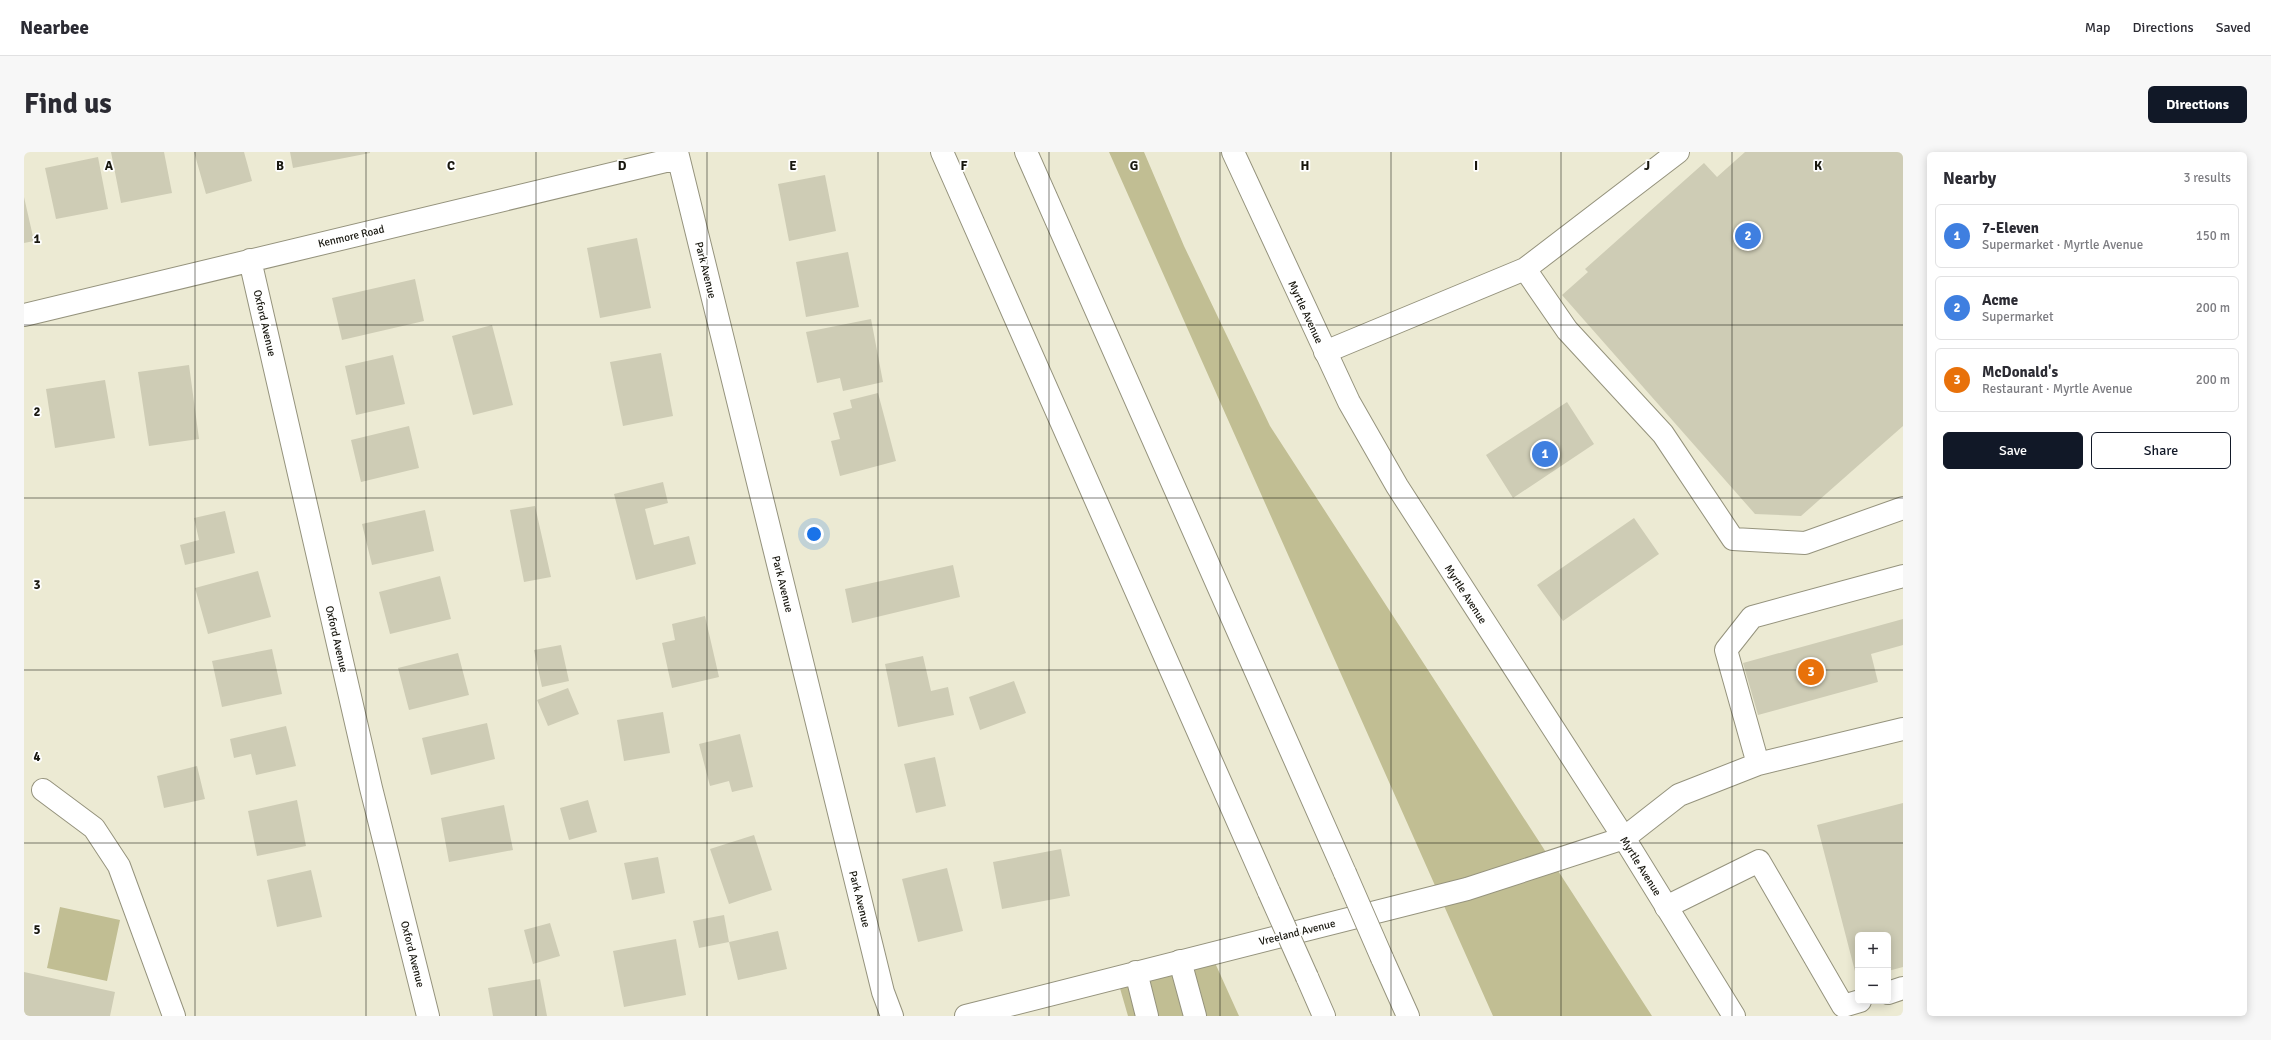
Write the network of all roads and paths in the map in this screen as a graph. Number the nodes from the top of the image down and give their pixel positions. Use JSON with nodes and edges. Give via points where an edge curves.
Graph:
{"nodes":[{"id":1,"x":942,"y":152,"type":"edge"},
{"id":2,"x":1026,"y":152,"type":"edge"},
{"id":3,"x":1233,"y":152,"type":"edge"},
{"id":4,"x":1678,"y":152,"type":"edge"},
{"id":5,"x":678,"y":155,"type":"edge"},
{"id":6,"x":250,"y":260,"type":"junction"},
{"id":7,"x":1525,"y":269,"type":"junction"},
{"id":8,"x":24,"y":315,"type":"edge"},
{"id":9,"x":1325,"y":352,"type":"junction"},
{"id":10,"x":1903,"y":508,"type":"edge"},
{"id":11,"x":1903,"y":576,"type":"edge"},
{"id":12,"x":1903,"y":730,"type":"edge"},
{"id":13,"x":1758,"y":764,"type":"junction"},
{"id":14,"x":43,"y":790,"type":"dead end"},
{"id":15,"x":1624,"y":838,"type":"junction"},
{"id":16,"x":1666,"y":907,"type":"junction"},
{"id":17,"x":1180,"y":961,"type":"junction"},
{"id":18,"x":1136,"y":972,"type":"junction"},
{"id":19,"x":1903,"y":988,"type":"edge"},
{"id":20,"x":1891,"y":992,"type":"edge"},
{"id":21,"x":1850,"y":1008,"type":"edge"},
{"id":22,"x":174,"y":1016,"type":"edge"},
{"id":23,"x":428,"y":1016,"type":"edge"},
{"id":24,"x":892,"y":1016,"type":"edge"},
{"id":25,"x":966,"y":1016,"type":"edge"},
{"id":26,"x":1147,"y":1016,"type":"edge"},
{"id":27,"x":1195,"y":1016,"type":"edge"},
{"id":28,"x":1324,"y":1016,"type":"edge"},
{"id":29,"x":1408,"y":1016,"type":"edge"},
{"id":30,"x":1734,"y":1016,"type":"edge"}],
"edges":[{"from":1,"to":28,"type":"main road","bridge":true},
{"from":2,"to":29,"type":"main road","bridge":true},
{"from":3,"to":9,"type":"main road","name":"Myrtle Avenue"},
{"from":4,"to":7,"type":"main road"},
{"from":5,"to":6,"type":"main road","name":"Kenmore Road"},
{"from":5,"to":24,"type":"main road","name":"Park Avenue","via":[[883,992]]},
{"from":6,"to":8,"type":"main road","name":"Kenmore Road"},
{"from":6,"to":23,"type":"main road","name":"Oxford Avenue","via":[[371,788]]},
{"from":7,"to":9,"type":"main road"},
{"from":7,"to":10,"type":"main road","via":[[1567,330],[1663,434],[1733,539],[1805,544]]},
{"from":9,"to":15,"type":"main road","name":"Myrtle Avenue","via":[[1349,402],[1397,486]]},
{"from":11,"to":13,"type":"main road","via":[[1752,617],[1726,650]]},
{"from":12,"to":13,"type":"main road"},
{"from":13,"to":15,"type":"main road","via":[[1679,795]]},
{"from":14,"to":22,"type":"main road","via":[[94,828],[119,866]]},
{"from":15,"to":16,"type":"main road","name":"Myrtle Avenue"},
{"from":15,"to":17,"type":"main road","name":"Vreeland Avenue","via":[[1467,889]]},
{"from":16,"to":21,"type":"main road","via":[[1758,861]]},
{"from":16,"to":30,"type":"main road","name":"Myrtle Avenue"},
{"from":17,"to":18,"type":"main road","name":"Vreeland Avenue"},
{"from":17,"to":27,"type":"main road"},
{"from":18,"to":25,"type":"main road","name":"Vreeland Avenue"},
{"from":18,"to":26,"type":"main road"},
{"from":19,"to":20,"type":"main road"}]}
